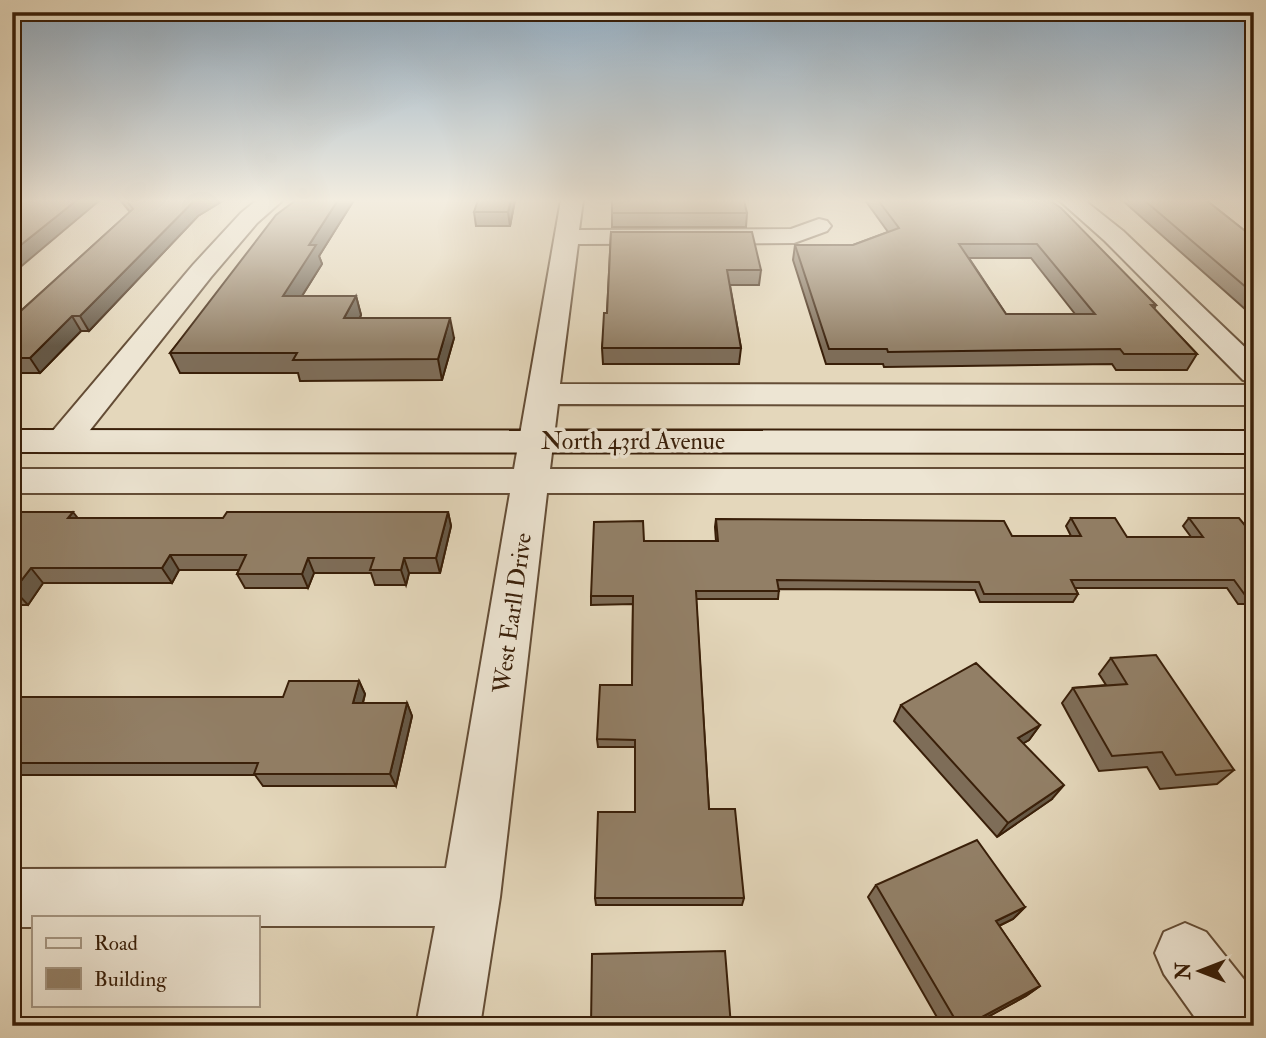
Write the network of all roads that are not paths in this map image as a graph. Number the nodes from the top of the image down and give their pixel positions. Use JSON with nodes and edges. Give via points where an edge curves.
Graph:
{"nodes":[{"id":1,"x":222,"y":248,"type":"edge"},
{"id":2,"x":564,"y":248,"type":"edge"},
{"id":3,"x":1127,"y":248,"type":"edge"},
{"id":4,"x":1254,"y":373,"type":"edge"},
{"id":5,"x":542,"y":394,"type":"junction"},
{"id":6,"x":1254,"y":395,"type":"edge"},
{"id":7,"x":12,"y":441,"type":"edge"},
{"id":8,"x":63,"y":441,"type":"junction"},
{"id":9,"x":1254,"y":442,"type":"edge"},
{"id":10,"x":533,"y":461,"type":"junction"},
{"id":11,"x":12,"y":481,"type":"edge"},
{"id":12,"x":1254,"y":481,"type":"edge"},
{"id":13,"x":471,"y":897,"type":"junction"},
{"id":14,"x":12,"y":898,"type":"edge"},
{"id":15,"x":1185,"y":953,"type":"dead end"},
{"id":16,"x":448,"y":1026,"type":"edge"},
{"id":17,"x":1240,"y":1026,"type":"edge"}],
"edges":[{"from":1,"to":8,"type":"street"},
{"from":2,"to":5,"type":"street","name":"West Earll Drive"},
{"from":3,"to":4,"type":"street"},
{"from":5,"to":6,"type":"street","name":"North 43rd Avenue"},
{"from":5,"to":10,"type":"street","name":"West Earll Drive"},
{"from":7,"to":8,"type":"street","name":"North 43rd Avenue"},
{"from":8,"to":10,"type":"street","name":"North 43rd Avenue"},
{"from":9,"to":10,"type":"street","name":"North 43rd Avenue"},
{"from":10,"to":11,"type":"street","name":"North 43rd Avenue"},
{"from":10,"to":12,"type":"street","name":"North 43rd Avenue"},
{"from":10,"to":13,"type":"street","name":"West Earll Drive"},
{"from":13,"to":14,"type":"street"},
{"from":13,"to":16,"type":"street","name":"West Earll Drive"},
{"from":15,"to":17,"type":"street"}]}
